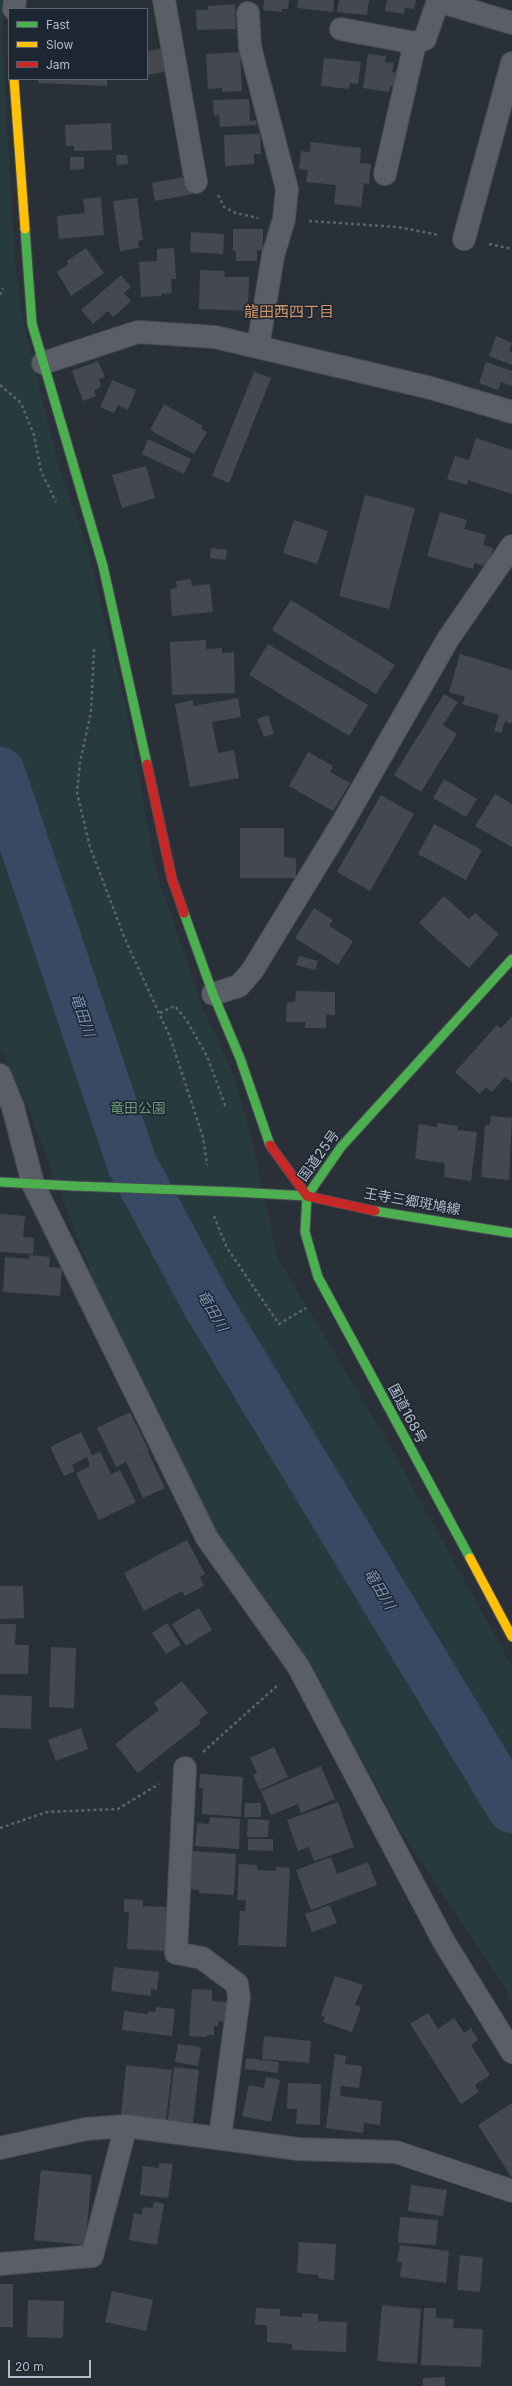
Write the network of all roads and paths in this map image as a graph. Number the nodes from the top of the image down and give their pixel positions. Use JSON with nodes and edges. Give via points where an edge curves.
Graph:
{"nodes":[{"id":1,"x":164,"y":0,"type":"edge"},
{"id":2,"x":487,"y":8,"type":"edge"},
{"id":3,"x":248,"y":13,"type":"dead end"},
{"id":4,"x":512,"y":24,"type":"edge"},
{"id":5,"x":341,"y":29,"type":"dead end"},
{"id":6,"x":415,"y":43,"type":"junction"},
{"id":7,"x":512,"y":63,"type":"edge"},
{"id":8,"x":14,"y":80,"type":"edge"},
{"id":9,"x":385,"y":174,"type":"dead end"},
{"id":10,"x":206,"y":186,"type":"joint"},
{"id":11,"x":284,"y":220,"type":"junction"},
{"id":12,"x":464,"y":239,"type":"junction"},
{"id":13,"x":512,"y":249,"type":"edge"},
{"id":14,"x":258,"y":346,"type":"junction"},
{"id":15,"x":43,"y":363,"type":"junction"},
{"id":16,"x":0,"y":384,"type":"edge"},
{"id":17,"x":512,"y":412,"type":"edge"},
{"id":18,"x":58,"y":507,"type":"dead end"},
{"id":19,"x":512,"y":546,"type":"edge"},
{"id":20,"x":94,"y":643,"type":"dead end"},
{"id":21,"x":512,"y":959,"type":"edge"},
{"id":22,"x":213,"y":994,"type":"junction"},
{"id":23,"x":160,"y":1013,"type":"junction"},
{"id":24,"x":0,"y":1075,"type":"edge"},
{"id":25,"x":253,"y":1096,"type":"junction"},
{"id":26,"x":207,"y":1168,"type":"dead end"},
{"id":27,"x":0,"y":1182,"type":"edge"},
{"id":28,"x":33,"y":1184,"type":"junction"},
{"id":29,"x":307,"y":1196,"type":"junction"},
{"id":30,"x":213,"y":1214,"type":"dead end"},
{"id":31,"x":512,"y":1233,"type":"edge"},
{"id":32,"x":327,"y":1296,"type":"junction"},
{"id":33,"x":512,"y":1637,"type":"edge"},
{"id":34,"x":185,"y":1768,"type":"dead end"},
{"id":35,"x":512,"y":2052,"type":"edge"},
{"id":36,"x":126,"y":2126,"type":"junction"},
{"id":37,"x":220,"y":2137,"type":"junction"},
{"id":38,"x":0,"y":2148,"type":"edge"},
{"id":39,"x":512,"y":2191,"type":"edge"},
{"id":40,"x":0,"y":2264,"type":"edge"}],
"edges":[{"from":1,"to":10,"type":"street"},
{"from":2,"to":4,"type":"street"},
{"from":2,"to":6,"type":"street","via":[[438,1],[425,39]]},
{"from":3,"to":11,"type":"street","via":[[250,47],[287,189]]},
{"from":5,"to":6,"type":"street"},
{"from":6,"to":9,"type":"street"},
{"from":7,"to":12,"type":"street"},
{"from":8,"to":15,"type":"main road","via":[[32,324]]},
{"from":10,"to":11,"type":"path","via":[[224,207],[236,213]]},
{"from":11,"to":12,"type":"path","via":[[398,227]]},
{"from":11,"to":14,"type":"street","via":[[273,256]]},
{"from":12,"to":13,"type":"path"},
{"from":14,"to":15,"type":"street","via":[[215,337],[138,332]]},
{"from":14,"to":17,"type":"street","via":[[431,388]]},
{"from":15,"to":22,"type":"main road","via":[[103,566],[172,879]]},
{"from":16,"to":18,"type":"path","via":[[21,403],[34,434],[42,471]]},
{"from":19,"to":22,"type":"street","via":[[448,639],[343,822],[252,971],[239,986]]},
{"from":20,"to":23,"type":"path","via":[[91,712],[80,762],[78,793],[92,854],[127,946]]},
{"from":21,"to":29,"type":"main road","name":"国道25号","via":[[341,1147]]},
{"from":22,"to":25,"type":"main road"},
{"from":23,"to":25,"type":"path","via":[[175,1006],[187,1021],[207,1056],[225,1105]]},
{"from":23,"to":26,"type":"path","via":[[203,1138]]},
{"from":24,"to":28,"type":"street","via":[[13,1107]]},
{"from":25,"to":29,"type":"main road","via":[[268,1142]]},
{"from":27,"to":28,"type":"main road","name":"国道25号"},
{"from":28,"to":29,"type":"main road","name":"国道25号","bridge":true},
{"from":28,"to":35,"type":"street","via":[[206,1538],[298,1666],[444,1942]]},
{"from":29,"to":31,"type":"main road","name":"王寺三郷斑鳩線","via":[[387,1213]]},
{"from":29,"to":32,"type":"main road","name":"国道168号","via":[[305,1232],[318,1277]]},
{"from":30,"to":32,"type":"path","via":[[227,1248],[279,1324]]},
{"from":32,"to":33,"type":"main road","name":"国道168号"},
{"from":34,"to":37,"type":"street","via":[[176,1952],[202,1958],[237,1984],[239,1997]]},
{"from":36,"to":37,"type":"street"},
{"from":36,"to":38,"type":"street","via":[[86,2129]]},
{"from":36,"to":40,"type":"street","via":[[92,2256]]},
{"from":37,"to":39,"type":"street","via":[[298,2149],[396,2152]]}]}
